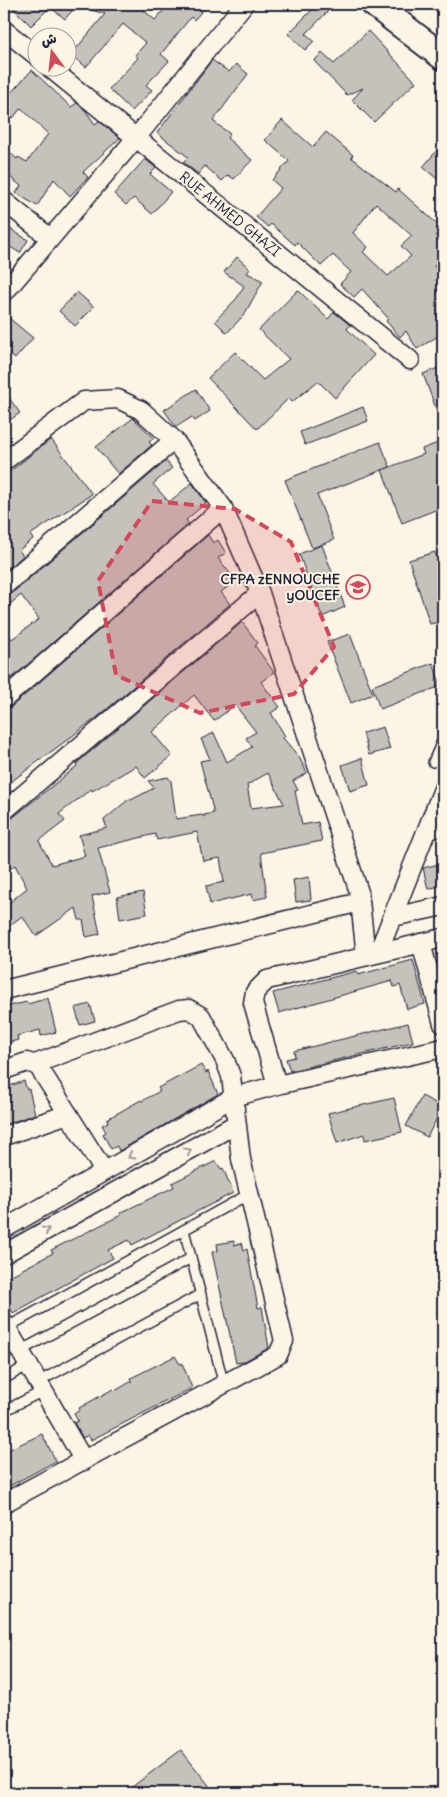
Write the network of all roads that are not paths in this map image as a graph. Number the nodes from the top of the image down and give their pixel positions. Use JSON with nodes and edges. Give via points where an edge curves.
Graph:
{"nodes":[{"id":1,"x":244,"y":4,"type":"edge"},
{"id":2,"x":374,"y":4,"type":"edge"},
{"id":3,"x":4,"y":30,"type":"edge"},
{"id":4,"x":28,"y":49,"type":"edge"},
{"id":5,"x":440,"y":50,"type":"edge"},
{"id":6,"x":62,"y":78,"type":"edge"},
{"id":7,"x":136,"y":138,"type":"junction"},
{"id":8,"x":4,"y":201,"type":"edge"},
{"id":9,"x":50,"y":238,"type":"junction"},
{"id":10,"x":4,"y":293,"type":"edge"},
{"id":11,"x":410,"y":360,"type":"dead end"},
{"id":12,"x":174,"y":440,"type":"junction"},
{"id":13,"x":4,"y":460,"type":"edge"},
{"id":14,"x":223,"y":508,"type":"junction"},
{"id":15,"x":4,"y":586,"type":"edge"},
{"id":16,"x":260,"y":593,"type":"junction"},
{"id":17,"x":4,"y":699,"type":"edge"},
{"id":18,"x":443,"y":740,"type":"edge"},
{"id":19,"x":433,"y":762,"type":"dead end"},
{"id":20,"x":443,"y":789,"type":"edge"},
{"id":21,"x":4,"y":811,"type":"edge"},
{"id":22,"x":443,"y":831,"type":"edge"},
{"id":23,"x":426,"y":835,"type":"junction"},
{"id":24,"x":360,"y":902,"type":"junction"},
{"id":25,"x":443,"y":906,"type":"edge"},
{"id":26,"x":392,"y":917,"type":"junction"},
{"id":27,"x":443,"y":938,"type":"edge"},
{"id":28,"x":421,"y":943,"type":"junction"},
{"id":29,"x":372,"y":955,"type":"junction"},
{"id":30,"x":4,"y":990,"type":"edge"},
{"id":31,"x":443,"y":1024,"type":"edge"},
{"id":32,"x":443,"y":1048,"type":"edge"},
{"id":33,"x":35,"y":1064,"type":"junction"},
{"id":34,"x":4,"y":1070,"type":"edge"},
{"id":35,"x":277,"y":1085,"type":"junction"},
{"id":36,"x":234,"y":1097,"type":"junction"},
{"id":37,"x":68,"y":1114,"type":"junction"},
{"id":38,"x":236,"y":1124,"type":"junction"},
{"id":39,"x":4,"y":1136,"type":"edge"},
{"id":40,"x":104,"y":1171,"type":"junction"},
{"id":41,"x":248,"y":1194,"type":"junction"},
{"id":42,"x":4,"y":1228,"type":"edge"},
{"id":43,"x":184,"y":1230,"type":"junction"},
{"id":44,"x":4,"y":1254,"type":"edge"},
{"id":45,"x":191,"y":1258,"type":"junction"},
{"id":46,"x":201,"y":1294,"type":"junction"},
{"id":47,"x":11,"y":1340,"type":"edge"},
{"id":48,"x":4,"y":1379,"type":"edge"},
{"id":49,"x":224,"y":1385,"type":"junction"},
{"id":50,"x":41,"y":1386,"type":"junction"},
{"id":51,"x":4,"y":1411,"type":"edge"},
{"id":52,"x":84,"y":1461,"type":"junction"},
{"id":53,"x":4,"y":1503,"type":"edge"}],
"edges":[{"from":1,"to":7,"type":"street"},
{"from":2,"to":5,"type":"main road"},
{"from":3,"to":4,"type":"street"},
{"from":6,"to":7,"type":"street","name":"RUE AHMED GHAZI"},
{"from":7,"to":9,"type":"street"},
{"from":7,"to":11,"type":"street","name":"RUE AHMED GHAZI"},
{"from":8,"to":9,"type":"street"},
{"from":9,"to":10,"type":"street"},
{"from":12,"to":13,"type":"street","via":[[141,410],[118,399],[84,401]]},
{"from":12,"to":14,"type":"street"},
{"from":12,"to":15,"type":"street"},
{"from":14,"to":16,"type":"street"},
{"from":14,"to":17,"type":"street"},
{"from":16,"to":21,"type":"street"},
{"from":16,"to":24,"type":"street"},
{"from":18,"to":19,"type":"lane"},
{"from":20,"to":23,"type":"street"},
{"from":22,"to":23,"type":"lane"},
{"from":23,"to":26,"type":"street"},
{"from":24,"to":29,"type":"street"},
{"from":24,"to":30,"type":"street"},
{"from":25,"to":26,"type":"street"},
{"from":26,"to":29,"type":"street"},
{"from":27,"to":28,"type":"street"},
{"from":28,"to":29,"type":"street"},
{"from":28,"to":31,"type":"street"},
{"from":29,"to":35,"type":"street","via":[[272,978],[258,987],[253,1003]]},
{"from":32,"to":35,"type":"street"},
{"from":33,"to":34,"type":"street","via":[[28,1062]]},
{"from":33,"to":36,"type":"street","via":[[189,1009],[201,1016],[225,1060]]},
{"from":33,"to":37,"type":"street"},
{"from":35,"to":36,"type":"street"},
{"from":36,"to":38,"type":"street"},
{"from":36,"to":40,"type":"street","one_way":true},
{"from":37,"to":39,"type":"street"},
{"from":37,"to":40,"type":"street"},
{"from":38,"to":41,"type":"street"},
{"from":44,"to":38,"type":"street","one_way":true},
{"from":40,"to":42,"type":"street"},
{"from":41,"to":43,"type":"lane"},
{"from":41,"to":49,"type":"street","via":[[284,1336],[284,1347],[278,1355]]},
{"from":43,"to":45,"type":"lane"},
{"from":43,"to":47,"type":"lane"},
{"from":45,"to":46,"type":"lane"},
{"from":45,"to":47,"type":"lane"},
{"from":46,"to":49,"type":"lane"},
{"from":46,"to":50,"type":"lane"},
{"from":47,"to":48,"type":"lane"},
{"from":47,"to":50,"type":"street"},
{"from":49,"to":52,"type":"street"},
{"from":50,"to":51,"type":"lane"},
{"from":50,"to":52,"type":"street"},
{"from":52,"to":53,"type":"street"}]}
